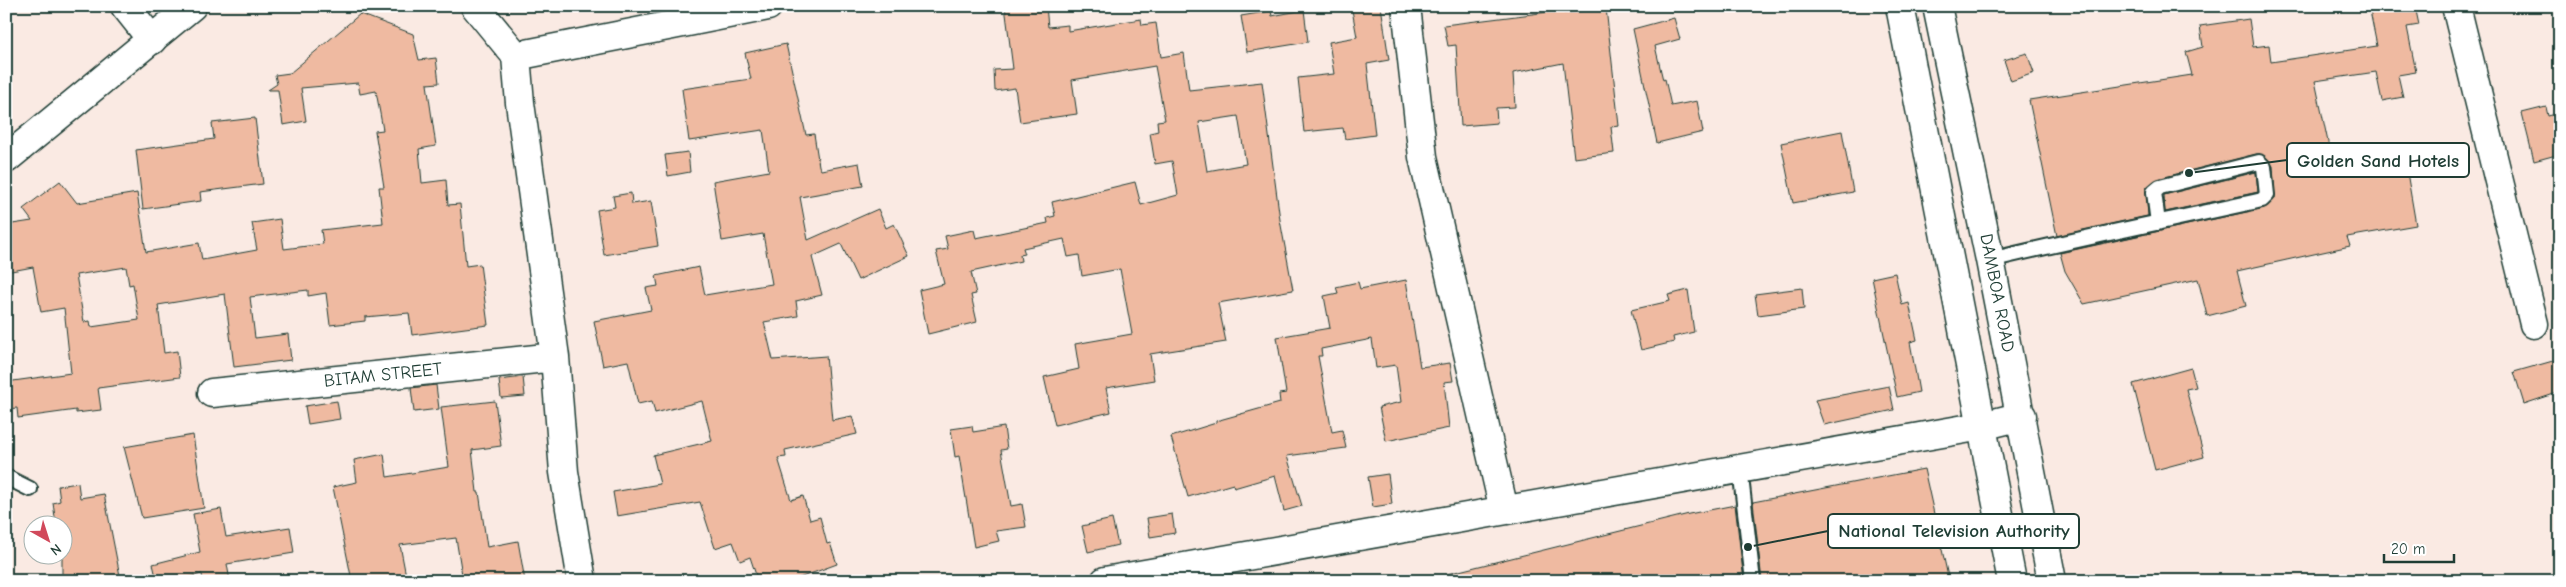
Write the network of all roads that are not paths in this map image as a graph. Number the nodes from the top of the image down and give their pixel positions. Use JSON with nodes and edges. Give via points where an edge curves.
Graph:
{"nodes":[{"id":1,"x":125,"y":6,"type":"edge"},
{"id":2,"x":192,"y":6,"type":"edge"},
{"id":3,"x":475,"y":6,"type":"edge"},
{"id":4,"x":768,"y":6,"type":"edge"},
{"id":5,"x":1406,"y":6,"type":"edge"},
{"id":6,"x":1900,"y":6,"type":"edge"},
{"id":7,"x":1937,"y":6,"type":"edge"},
{"id":8,"x":2456,"y":6,"type":"edge"},
{"id":9,"x":152,"y":40,"type":"junction"},
{"id":10,"x":516,"y":56,"type":"junction"},
{"id":11,"x":6,"y":159,"type":"edge"},
{"id":12,"x":2158,"y":223,"type":"junction"},
{"id":13,"x":1990,"y":260,"type":"junction"},
{"id":14,"x":2534,"y":324,"type":"dead end"},
{"id":15,"x":555,"y":357,"type":"junction"},
{"id":16,"x":212,"y":393,"type":"dead end"},
{"id":17,"x":2022,"y":416,"type":"junction"},
{"id":18,"x":1982,"y":426,"type":"junction"},
{"id":19,"x":1740,"y":468,"type":"junction"},
{"id":20,"x":6,"y":477,"type":"edge"},
{"id":21,"x":30,"y":489,"type":"dead end"},
{"id":22,"x":1504,"y":510,"type":"junction"},
{"id":23,"x":1168,"y":575,"type":"edge"},
{"id":24,"x":582,"y":581,"type":"edge"},
{"id":25,"x":1105,"y":581,"type":"edge"},
{"id":26,"x":1753,"y":581,"type":"edge"},
{"id":27,"x":2012,"y":581,"type":"edge"},
{"id":28,"x":2052,"y":581,"type":"edge"}],
"edges":[{"from":1,"to":9,"type":"street"},
{"from":2,"to":9,"type":"street"},
{"from":3,"to":10,"type":"street"},
{"from":4,"to":10,"type":"street"},
{"from":5,"to":22,"type":"street","via":[[1423,157]]},
{"from":6,"to":18,"type":"street"},
{"from":7,"to":13,"type":"street","name":"DAMBOA ROAD"},
{"from":8,"to":14,"type":"street"},
{"from":9,"to":11,"type":"street"},
{"from":10,"to":15,"type":"street"},
{"from":12,"to":12,"type":"lane","via":[[2262,200],[2267,195],[2264,167],[2259,162],[2160,187],[2154,192]]},
{"from":12,"to":13,"type":"lane"},
{"from":13,"to":17,"type":"street","name":"DAMBOA ROAD"},
{"from":15,"to":16,"type":"street","name":"BITAM STREET"},
{"from":15,"to":24,"type":"street","via":[[564,472]]},
{"from":17,"to":18,"type":"street"},
{"from":17,"to":28,"type":"street","name":"DAMBOA ROAD"},
{"from":18,"to":19,"type":"street"},
{"from":18,"to":27,"type":"street"},
{"from":19,"to":22,"type":"street"},
{"from":19,"to":26,"type":"lane"},
{"from":20,"to":21,"type":"lane"},
{"from":22,"to":23,"type":"street"},
{"from":23,"to":25,"type":"street"}]}
